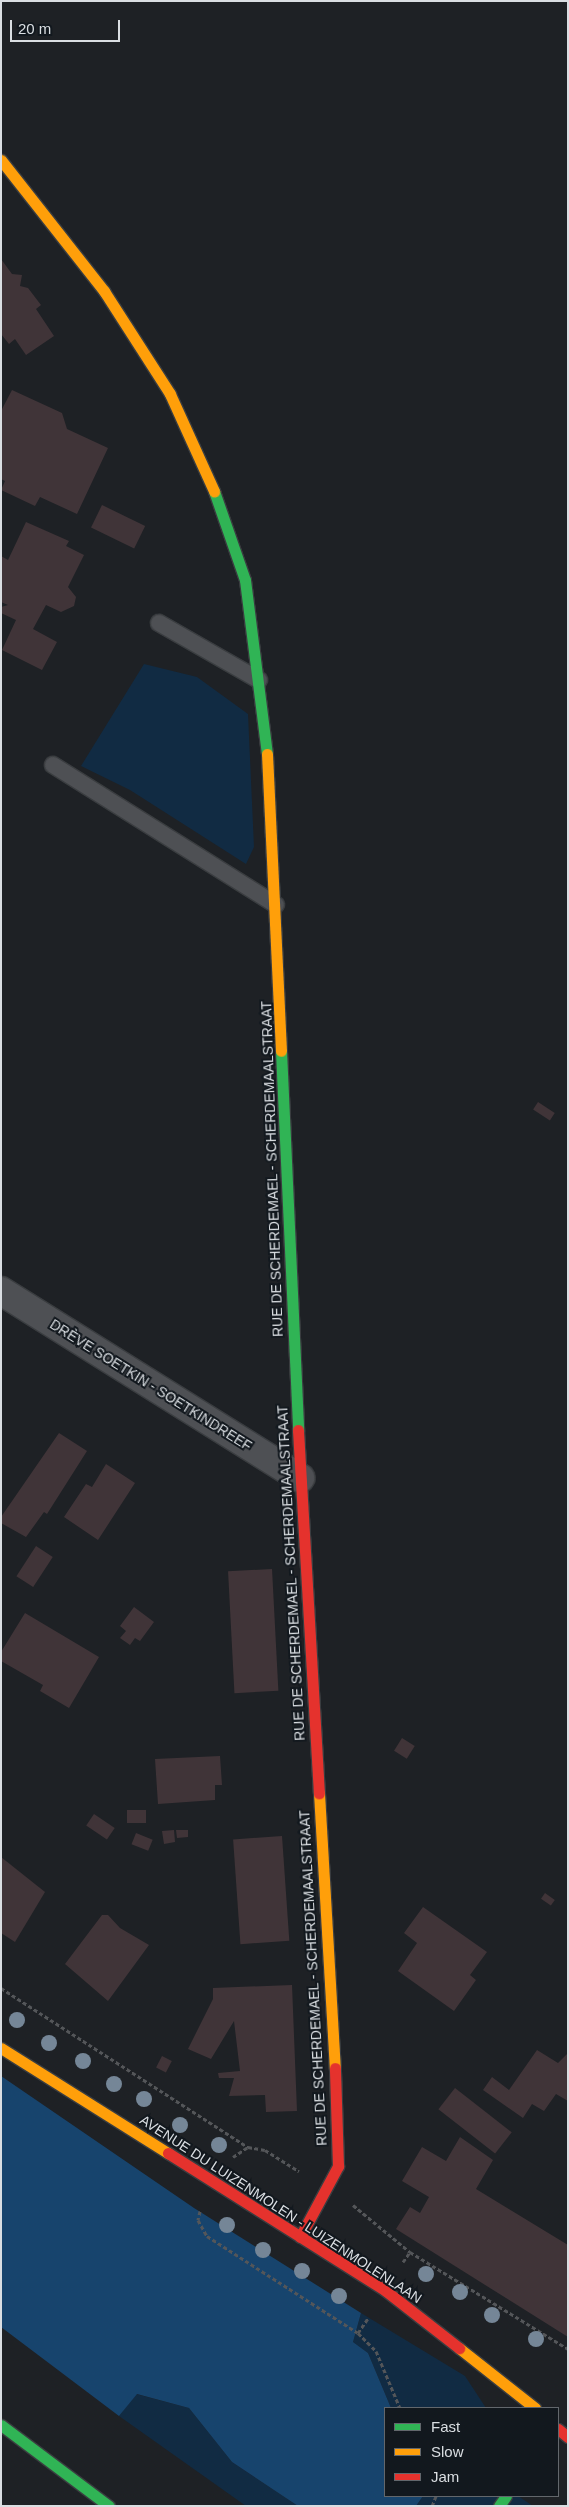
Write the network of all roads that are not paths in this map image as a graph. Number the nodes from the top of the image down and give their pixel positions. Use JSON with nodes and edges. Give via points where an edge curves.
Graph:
{"nodes":[{"id":1,"x":1,"y":160,"type":"edge"},
{"id":2,"x":159,"y":623,"type":"dead end"},
{"id":3,"x":259,"y":680,"type":"junction"},
{"id":4,"x":53,"y":765,"type":"dead end"},
{"id":5,"x":276,"y":905,"type":"junction"},
{"id":6,"x":1,"y":1291,"type":"edge"},
{"id":7,"x":300,"y":1478,"type":"junction"},
{"id":8,"x":1,"y":2048,"type":"edge"},
{"id":9,"x":300,"y":2237,"type":"junction"},
{"id":10,"x":534,"y":2407,"type":"edge"},
{"id":11,"x":1,"y":2425,"type":"edge"},
{"id":12,"x":109,"y":2506,"type":"edge"}],
"edges":[{"from":1,"to":3,"type":"main road","name":"RUE DE SCHERDEMAEL - SCHERDEMAALSTRAAT","via":[[104,291],[170,394],[216,495],[245,580]]},
{"from":2,"to":3,"type":"lane"},
{"from":3,"to":5,"type":"main road","name":"RUE DE SCHERDEMAEL - SCHERDEMAALSTRAAT","via":[[268,759]]},
{"from":4,"to":5,"type":"lane"},
{"from":5,"to":7,"type":"main road","name":"RUE DE SCHERDEMAEL - SCHERDEMAALSTRAAT"},
{"from":6,"to":7,"type":"street","name":"DRÈVE SOETKIN - SOETKINDREEF"},
{"from":7,"to":9,"type":"main road","name":"RUE DE SCHERDEMAEL - SCHERDEMAALSTRAAT","via":[[339,2134],[338,2166]]},
{"from":8,"to":9,"type":"main road","name":"AVENUE DU LUIZENMOLEN - LUIZENMOLENLAAN"},
{"from":9,"to":10,"type":"main road","name":"AVENUE DU LUIZENMOLEN - LUIZENMOLENLAAN","via":[[434,2325]]},
{"from":11,"to":12,"type":"main road"}]}
